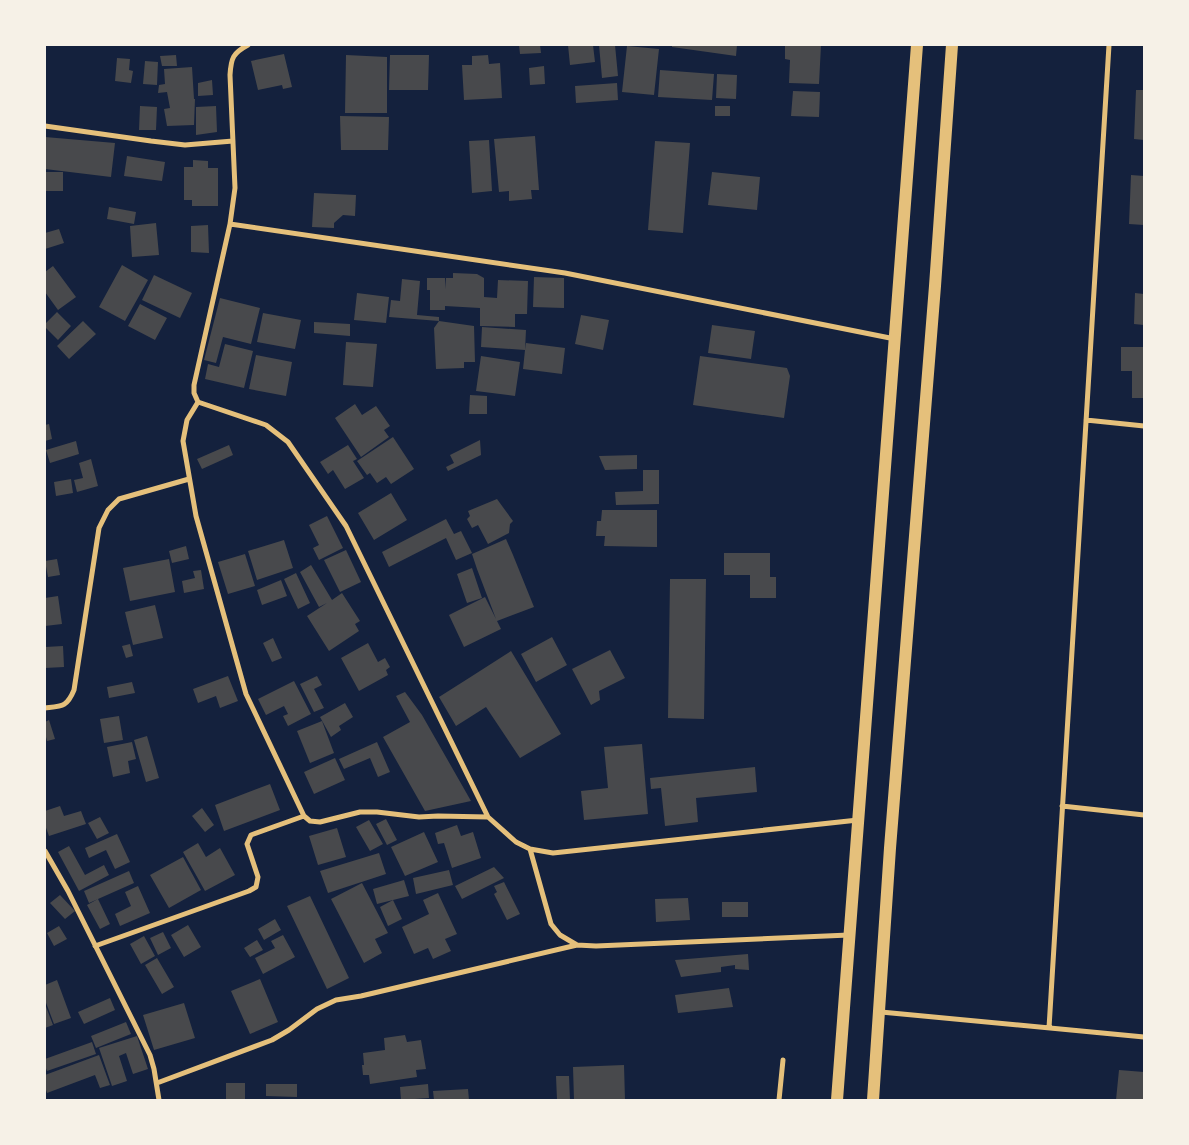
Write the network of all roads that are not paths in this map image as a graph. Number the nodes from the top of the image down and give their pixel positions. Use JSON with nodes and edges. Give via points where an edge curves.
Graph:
{"nodes":[{"id":1,"x":248,"y":45,"type":"edge"},
{"id":2,"x":917,"y":45,"type":"edge"},
{"id":3,"x":952,"y":45,"type":"edge"},
{"id":4,"x":1109,"y":45,"type":"edge"},
{"id":5,"x":45,"y":126,"type":"edge"},
{"id":6,"x":233,"y":141,"type":"junction"},
{"id":7,"x":230,"y":224,"type":"junction"},
{"id":8,"x":896,"y":339,"type":"junction"},
{"id":9,"x":198,"y":402,"type":"junction"},
{"id":10,"x":1086,"y":420,"type":"junction"},
{"id":11,"x":1144,"y":426,"type":"edge"},
{"id":12,"x":189,"y":480,"type":"junction"},
{"id":13,"x":45,"y":708,"type":"edge"},
{"id":14,"x":1062,"y":806,"type":"junction"},
{"id":15,"x":1144,"y":815,"type":"edge"},
{"id":16,"x":304,"y":816,"type":"junction"},
{"id":17,"x":488,"y":817,"type":"junction"},
{"id":18,"x":858,"y":820,"type":"junction"},
{"id":19,"x":530,"y":849,"type":"junction"},
{"id":20,"x":45,"y":851,"type":"edge"},
{"id":21,"x":850,"y":935,"type":"junction"},
{"id":22,"x":577,"y":945,"type":"junction"},
{"id":23,"x":95,"y":946,"type":"junction"},
{"id":24,"x":879,"y":1011,"type":"junction"},
{"id":25,"x":1049,"y":1028,"type":"junction"},
{"id":26,"x":1144,"y":1037,"type":"edge"},
{"id":27,"x":783,"y":1060,"type":"dead end"},
{"id":28,"x":156,"y":1083,"type":"junction"},
{"id":29,"x":159,"y":1100,"type":"edge"},
{"id":30,"x":779,"y":1100,"type":"edge"},
{"id":31,"x":837,"y":1100,"type":"edge"},
{"id":32,"x":872,"y":1100,"type":"edge"}],
"edges":[{"from":1,"to":6,"type":"street","via":[[231,60]]},
{"from":2,"to":8,"type":"main road"},
{"from":3,"to":24,"type":"main road"},
{"from":4,"to":10,"type":"street"},
{"from":5,"to":6,"type":"street","via":[[185,145]]},
{"from":6,"to":7,"type":"street","via":[[235,188]]},
{"from":7,"to":8,"type":"street","via":[[565,273]]},
{"from":7,"to":9,"type":"street","via":[[194,385]]},
{"from":8,"to":18,"type":"main road"},
{"from":9,"to":12,"type":"street","via":[[187,420],[183,441]]},
{"from":9,"to":17,"type":"street","via":[[266,425],[288,442],[346,526]]},
{"from":10,"to":11,"type":"street"},
{"from":10,"to":14,"type":"street"},
{"from":12,"to":13,"type":"street","via":[[119,499],[108,510],[99,528],[74,690],[69,701]]},
{"from":12,"to":16,"type":"street","via":[[196,516],[246,694]]},
{"from":14,"to":15,"type":"street"},
{"from":14,"to":25,"type":"street"},
{"from":16,"to":17,"type":"street","via":[[310,821],[320,822],[360,812],[419,817]]},
{"from":16,"to":23,"type":"street","via":[[251,835],[248,844],[258,877],[256,887]]},
{"from":17,"to":19,"type":"street","via":[[516,842]]},
{"from":18,"to":19,"type":"street","via":[[554,853]]},
{"from":18,"to":21,"type":"main road"},
{"from":19,"to":22,"type":"street","via":[[551,924],[560,935]]},
{"from":20,"to":23,"type":"street"},
{"from":21,"to":22,"type":"street"},
{"from":21,"to":31,"type":"main road"},
{"from":22,"to":28,"type":"street","via":[[336,1000],[272,1040]]},
{"from":23,"to":28,"type":"street","via":[[150,1056]]},
{"from":24,"to":25,"type":"street"},
{"from":24,"to":32,"type":"main road"},
{"from":25,"to":26,"type":"street"},
{"from":27,"to":30,"type":"street"},
{"from":28,"to":29,"type":"street"}]}
